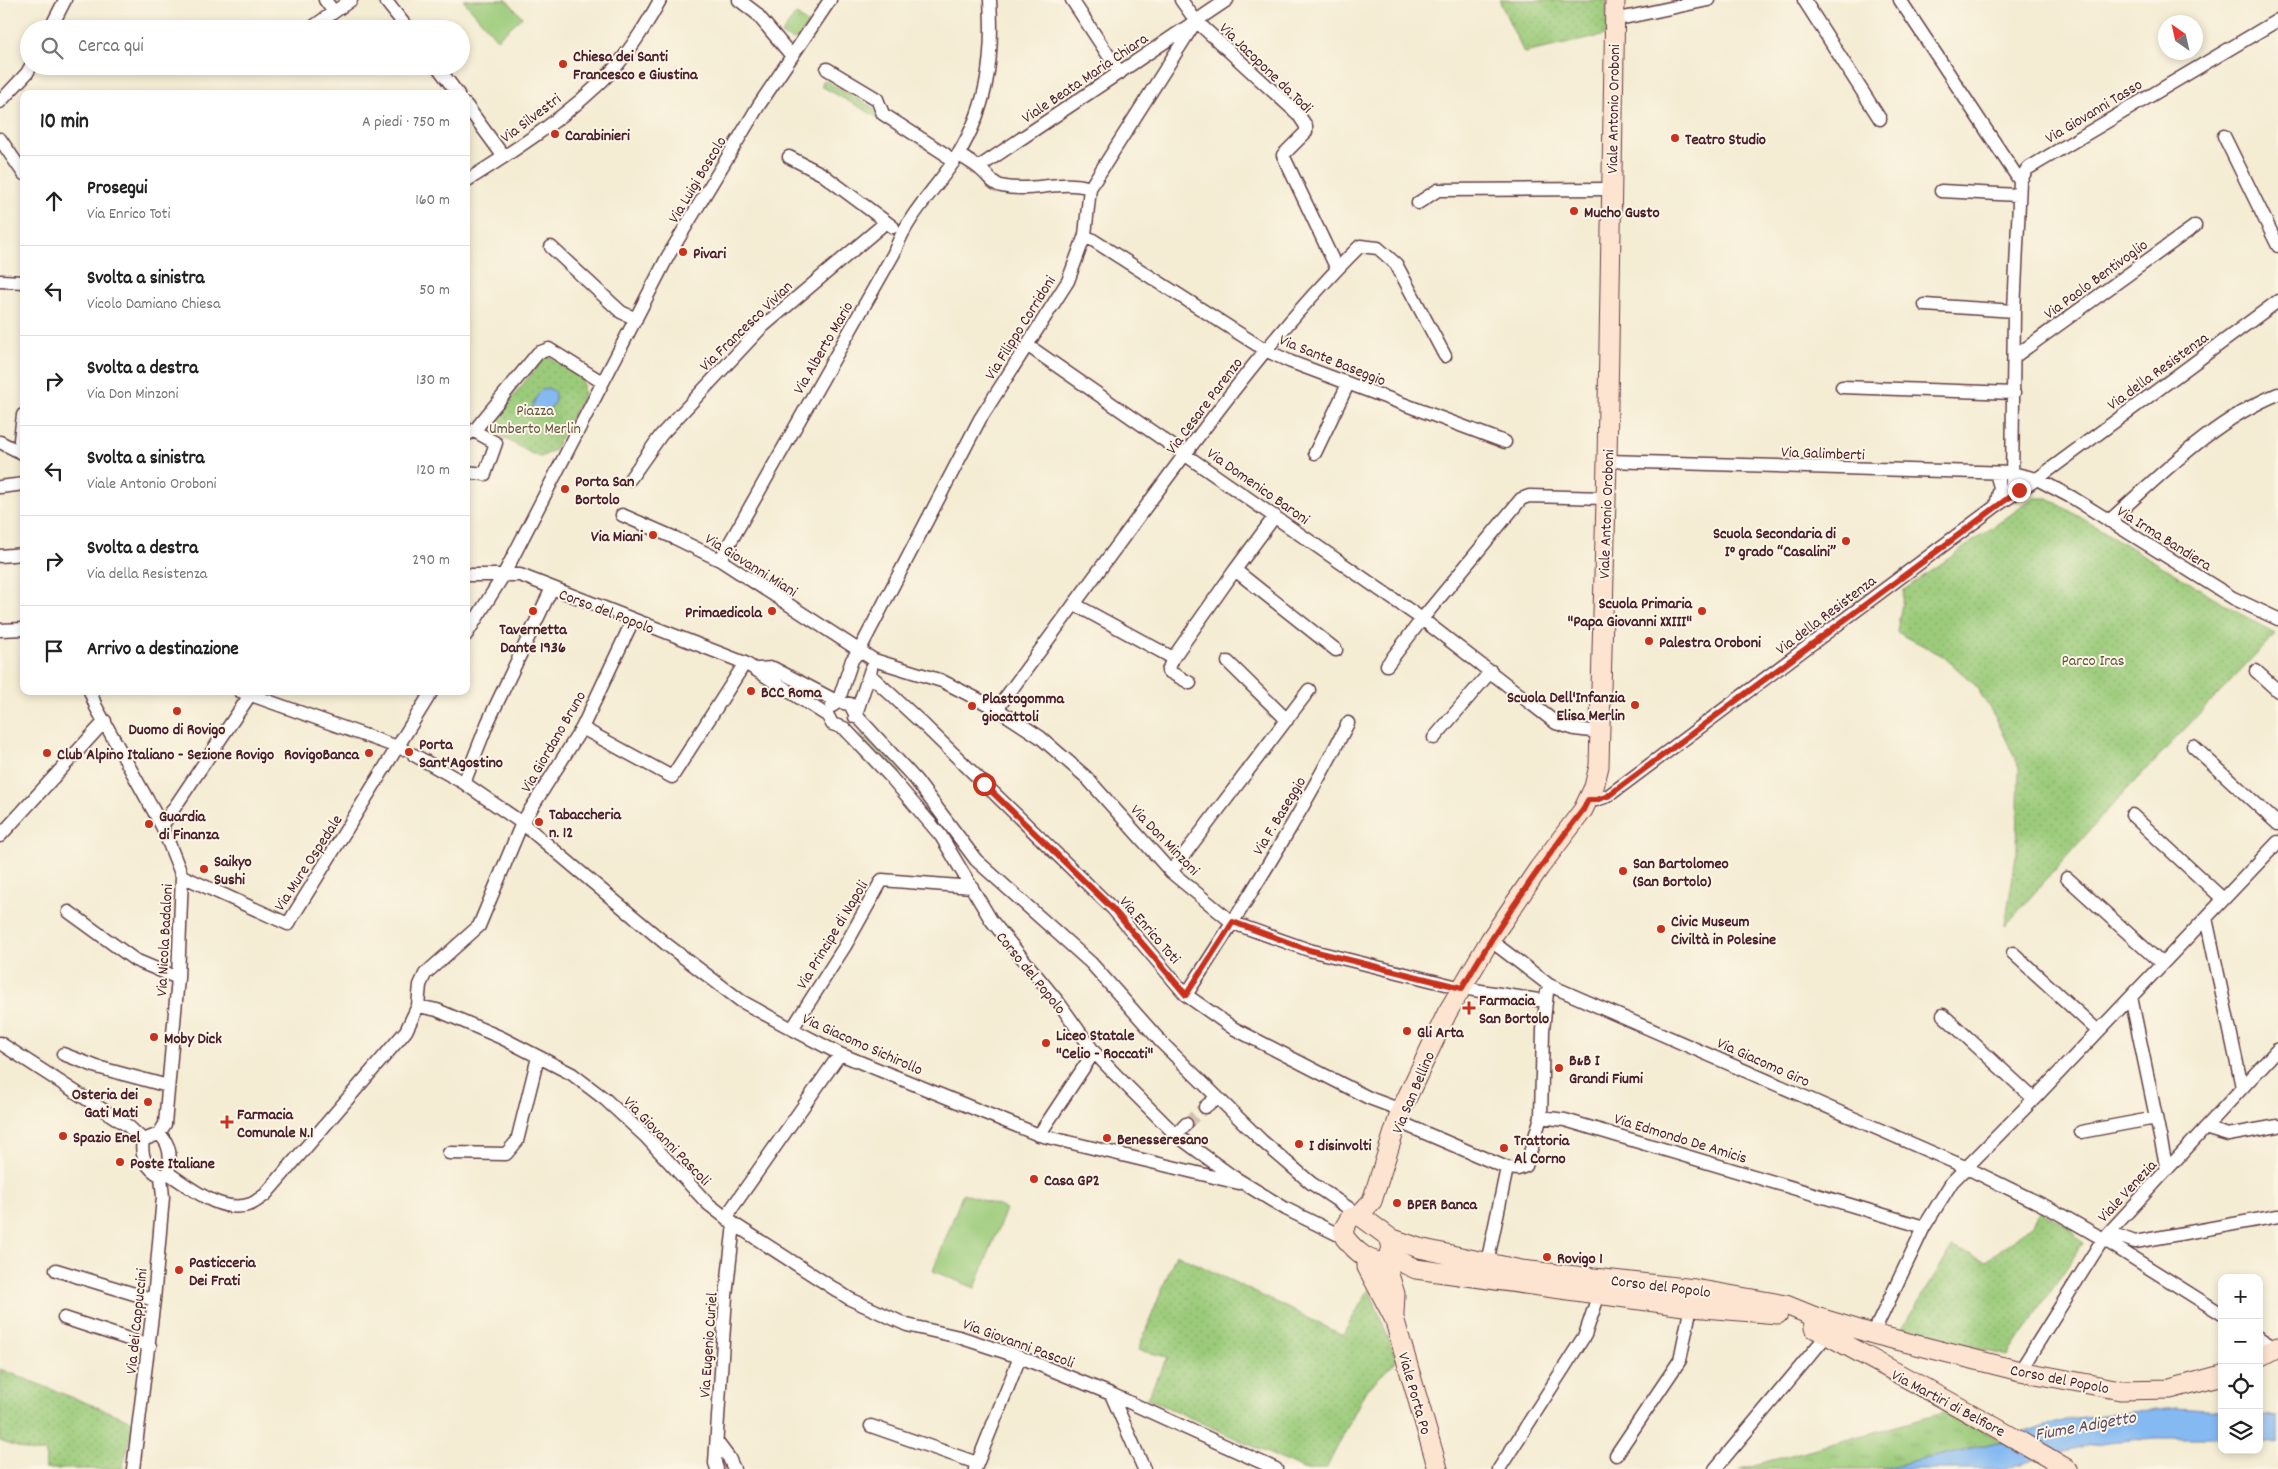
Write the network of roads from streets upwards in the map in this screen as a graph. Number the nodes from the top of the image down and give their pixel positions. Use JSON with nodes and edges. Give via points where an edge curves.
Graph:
{"nodes":[{"id":1,"x":65,"y":0,"type":"edge"},
{"id":2,"x":325,"y":0,"type":"edge"},
{"id":3,"x":351,"y":0,"type":"edge"},
{"id":4,"x":385,"y":0,"type":"edge"},
{"id":5,"x":660,"y":0,"type":"edge"},
{"id":6,"x":739,"y":0,"type":"edge"},
{"id":7,"x":830,"y":0,"type":"edge"},
{"id":8,"x":990,"y":0,"type":"edge"},
{"id":9,"x":1072,"y":0,"type":"edge"},
{"id":10,"x":1181,"y":0,"type":"edge"},
{"id":11,"x":1227,"y":0,"type":"edge"},
{"id":12,"x":1615,"y":0,"type":"edge"},
{"id":13,"x":1708,"y":0,"type":"edge"},
{"id":14,"x":1804,"y":0,"type":"edge"},
{"id":15,"x":1900,"y":0,"type":"edge"},
{"id":16,"x":334,"y":12,"type":"junction"},
{"id":17,"x":55,"y":20,"type":"edge"},
{"id":18,"x":323,"y":20,"type":"edge"},
{"id":19,"x":401,"y":20,"type":"edge"},
{"id":20,"x":1614,"y":20,"type":"junction"},
{"id":21,"x":2278,"y":20,"type":"edge"},
{"id":22,"x":1196,"y":21,"type":"junction"},
{"id":23,"x":791,"y":55,"type":"junction"},
{"id":24,"x":827,"y":69,"type":"dead end"},
{"id":25,"x":1120,"y":73,"type":"junction"},
{"id":26,"x":25,"y":75,"type":"edge"},
{"id":27,"x":444,"y":75,"type":"edge"},
{"id":28,"x":455,"y":90,"type":"edge"},
{"id":29,"x":0,"y":102,"type":"edge"},
{"id":30,"x":470,"y":111,"type":"edge"},
{"id":31,"x":1880,"y":118,"type":"dead end"},
{"id":32,"x":2224,"y":136,"type":"dead end"},
{"id":33,"x":0,"y":139,"type":"edge"},
{"id":34,"x":504,"y":157,"type":"junction"},
{"id":35,"x":789,"y":157,"type":"dead end"},
{"id":36,"x":955,"y":158,"type":"junction"},
{"id":37,"x":979,"y":167,"type":"junction"},
{"id":38,"x":20,"y":168,"type":"edge"},
{"id":39,"x":470,"y":178,"type":"edge"},
{"id":40,"x":2020,"y":181,"type":"junction"},
{"id":41,"x":1090,"y":188,"type":"junction"},
{"id":42,"x":1611,"y":189,"type":"junction"},
{"id":43,"x":1941,"y":191,"type":"dead end"},
{"id":44,"x":2018,"y":195,"type":"junction"},
{"id":45,"x":1418,"y":202,"type":"dead end"},
{"id":46,"x":886,"y":223,"type":"junction"},
{"id":47,"x":2195,"y":226,"type":"dead end"},
{"id":48,"x":902,"y":232,"type":"junction"},
{"id":49,"x":1085,"y":234,"type":"junction"},
{"id":50,"x":2278,"y":246,"type":"edge"},
{"id":51,"x":551,"y":247,"type":"dead end"},
{"id":52,"x":1337,"y":269,"type":"junction"},
{"id":53,"x":0,"y":281,"type":"edge"},
{"id":54,"x":20,"y":282,"type":"edge"},
{"id":55,"x":2278,"y":301,"type":"edge"},
{"id":56,"x":1925,"y":305,"type":"dead end"},
{"id":57,"x":2014,"y":311,"type":"junction"},
{"id":58,"x":636,"y":319,"type":"junction"},
{"id":59,"x":1027,"y":345,"type":"junction"},
{"id":60,"x":1265,"y":350,"type":"junction"},
{"id":61,"x":1445,"y":356,"type":"dead end"},
{"id":62,"x":2014,"y":356,"type":"junction"},
{"id":63,"x":602,"y":382,"type":"junction"},
{"id":64,"x":1348,"y":384,"type":"junction"},
{"id":65,"x":1842,"y":387,"type":"dead end"},
{"id":66,"x":2014,"y":393,"type":"junction"},
{"id":67,"x":2278,"y":394,"type":"edge"},
{"id":68,"x":470,"y":433,"type":"edge"},
{"id":69,"x":0,"y":442,"type":"edge"},
{"id":70,"x":1505,"y":442,"type":"dead end"},
{"id":71,"x":20,"y":452,"type":"edge"},
{"id":72,"x":1315,"y":453,"type":"dead end"},
{"id":73,"x":1185,"y":454,"type":"junction"},
{"id":74,"x":1607,"y":461,"type":"junction"},
{"id":75,"x":470,"y":472,"type":"edge"},
{"id":76,"x":1996,"y":473,"type":"junction"},
{"id":77,"x":2012,"y":473,"type":"junction"},
{"id":78,"x":630,"y":479,"type":"dead end"},
{"id":79,"x":2037,"y":479,"type":"junction"},
{"id":80,"x":20,"y":484,"type":"edge"},
{"id":81,"x":0,"y":487,"type":"edge"},
{"id":82,"x":1606,"y":498,"type":"junction"},
{"id":83,"x":2001,"y":502,"type":"junction"},
{"id":84,"x":622,"y":515,"type":"dead end"},
{"id":85,"x":1275,"y":516,"type":"junction"},
{"id":86,"x":2109,"y":521,"type":"junction"},
{"id":87,"x":20,"y":554,"type":"edge"},
{"id":88,"x":0,"y":556,"type":"edge"},
{"id":89,"x":720,"y":560,"type":"junction"},
{"id":90,"x":1235,"y":570,"type":"junction"},
{"id":91,"x":470,"y":575,"type":"edge"},
{"id":92,"x":502,"y":576,"type":"junction"},
{"id":93,"x":552,"y":588,"type":"junction"},
{"id":94,"x":1074,"y":604,"type":"junction"},
{"id":95,"x":1422,"y":619,"type":"junction"},
{"id":96,"x":2278,"y":619,"type":"edge"},
{"id":97,"x":633,"y":620,"type":"junction"},
{"id":98,"x":470,"y":628,"type":"edge"},
{"id":99,"x":20,"y":629,"type":"edge"},
{"id":100,"x":0,"y":630,"type":"edge"},
{"id":101,"x":1336,"y":650,"type":"dead end"},
{"id":102,"x":859,"y":651,"type":"junction"},
{"id":103,"x":1174,"y":658,"type":"junction"},
{"id":104,"x":874,"y":660,"type":"junction"},
{"id":105,"x":745,"y":662,"type":"junction"},
{"id":106,"x":1228,"y":662,"type":"dead end"},
{"id":107,"x":1387,"y":665,"type":"dead end"},
{"id":108,"x":758,"y":670,"type":"junction"},
{"id":109,"x":2256,"y":670,"type":"dead end"},
{"id":110,"x":1490,"y":671,"type":"junction"},
{"id":111,"x":870,"y":675,"type":"junction"},
{"id":112,"x":1190,"y":683,"type":"dead end"},
{"id":113,"x":1309,"y":690,"type":"dead end"},
{"id":114,"x":2278,"y":690,"type":"edge"},
{"id":115,"x":92,"y":695,"type":"edge"},
{"id":116,"x":244,"y":695,"type":"edge"},
{"id":117,"x":251,"y":695,"type":"edge"},
{"id":118,"x":430,"y":695,"type":"edge"},
{"id":119,"x":838,"y":702,"type":"junction"},
{"id":120,"x":997,"y":709,"type":"junction"},
{"id":121,"x":855,"y":714,"type":"junction"},
{"id":122,"x":828,"y":716,"type":"junction"},
{"id":123,"x":1287,"y":720,"type":"junction"},
{"id":124,"x":105,"y":721,"type":"junction"},
{"id":125,"x":1348,"y":722,"type":"dead end"},
{"id":126,"x":582,"y":728,"type":"junction"},
{"id":127,"x":844,"y":728,"type":"junction"},
{"id":128,"x":1600,"y":732,"type":"junction"},
{"id":129,"x":1434,"y":738,"type":"dead end"},
{"id":130,"x":2193,"y":746,"type":"dead end"},
{"id":131,"x":405,"y":750,"type":"junction"},
{"id":132,"x":464,"y":783,"type":"junction"},
{"id":133,"x":1588,"y":800,"type":"junction"},
{"id":134,"x":2132,"y":815,"type":"dead end"},
{"id":135,"x":522,"y":824,"type":"junction"},
{"id":136,"x":2278,"y":824,"type":"edge"},
{"id":137,"x":162,"y":826,"type":"junction"},
{"id":138,"x":0,"y":836,"type":"edge"},
{"id":139,"x":2278,"y":842,"type":"edge"},
{"id":140,"x":1171,"y":872,"type":"junction"},
{"id":141,"x":182,"y":876,"type":"junction"},
{"id":142,"x":2068,"y":878,"type":"dead end"},
{"id":143,"x":972,"y":887,"type":"junction"},
{"id":144,"x":2224,"y":899,"type":"junction"},
{"id":145,"x":69,"y":912,"type":"dead end"},
{"id":146,"x":2206,"y":918,"type":"junction"},
{"id":147,"x":1233,"y":922,"type":"junction"},
{"id":148,"x":1490,"y":940,"type":"junction"},
{"id":149,"x":2013,"y":953,"type":"dead end"},
{"id":150,"x":2162,"y":964,"type":"junction"},
{"id":151,"x":178,"y":978,"type":"junction"},
{"id":152,"x":1549,"y":985,"type":"junction"},
{"id":153,"x":1462,"y":988,"type":"junction"},
{"id":154,"x":1186,"y":995,"type":"junction"},
{"id":155,"x":2131,"y":997,"type":"junction"},
{"id":156,"x":1545,"y":999,"type":"junction"},
{"id":157,"x":418,"y":1006,"type":"junction"},
{"id":158,"x":1943,"y":1015,"type":"dead end"},
{"id":159,"x":792,"y":1030,"type":"junction"},
{"id":160,"x":2098,"y":1031,"type":"junction"},
{"id":161,"x":0,"y":1043,"type":"edge"},
{"id":162,"x":2278,"y":1049,"type":"edge"},
{"id":163,"x":1094,"y":1052,"type":"junction"},
{"id":164,"x":63,"y":1054,"type":"dead end"},
{"id":165,"x":840,"y":1054,"type":"junction"},
{"id":166,"x":538,"y":1057,"type":"junction"},
{"id":167,"x":168,"y":1086,"type":"junction"},
{"id":168,"x":2242,"y":1087,"type":"junction"},
{"id":169,"x":1216,"y":1098,"type":"junction"},
{"id":170,"x":2034,"y":1099,"type":"junction"},
{"id":171,"x":1205,"y":1107,"type":"tunnel mouth"},
{"id":172,"x":1399,"y":1115,"type":"junction"},
{"id":173,"x":1541,"y":1117,"type":"junction"},
{"id":174,"x":2156,"y":1118,"type":"junction"},
{"id":175,"x":1186,"y":1124,"type":"tunnel mouth"},
{"id":176,"x":2278,"y":1126,"type":"edge"},
{"id":177,"x":2205,"y":1128,"type":"junction"},
{"id":178,"x":2081,"y":1132,"type":"dead end"},
{"id":179,"x":159,"y":1134,"type":"junction"},
{"id":180,"x":1039,"y":1135,"type":"junction"},
{"id":181,"x":1176,"y":1135,"type":"junction"},
{"id":182,"x":143,"y":1140,"type":"junction"},
{"id":183,"x":449,"y":1153,"type":"dead end"},
{"id":184,"x":1966,"y":1167,"type":"junction"},
{"id":185,"x":1507,"y":1168,"type":"junction"},
{"id":186,"x":2167,"y":1170,"type":"junction"},
{"id":187,"x":165,"y":1174,"type":"junction"},
{"id":188,"x":1245,"y":1185,"type":"junction"},
{"id":189,"x":2278,"y":1216,"type":"edge"},
{"id":190,"x":1366,"y":1220,"type":"junction"},
{"id":191,"x":731,"y":1221,"type":"junction"},
{"id":192,"x":1924,"y":1227,"type":"junction"},
{"id":193,"x":1344,"y":1238,"type":"junction"},
{"id":194,"x":1390,"y":1238,"type":"junction"},
{"id":195,"x":2103,"y":1239,"type":"junction"},
{"id":196,"x":2135,"y":1242,"type":"junction"},
{"id":197,"x":1381,"y":1259,"type":"junction"},
{"id":198,"x":2137,"y":1261,"type":"junction"},
{"id":199,"x":1416,"y":1269,"type":"junction"},
{"id":200,"x":56,"y":1270,"type":"dead end"},
{"id":201,"x":1486,"y":1270,"type":"junction"},
{"id":202,"x":1601,"y":1286,"type":"junction"},
{"id":203,"x":1395,"y":1294,"type":"junction"},
{"id":204,"x":1693,"y":1298,"type":"junction"},
{"id":205,"x":154,"y":1300,"type":"junction"},
{"id":206,"x":2218,"y":1312,"type":"edge"},
{"id":207,"x":1813,"y":1316,"type":"joint"},
{"id":208,"x":64,"y":1318,"type":"dead end"},
{"id":209,"x":1394,"y":1318,"type":"junction"},
{"id":210,"x":1831,"y":1328,"type":"junction"},
{"id":211,"x":1873,"y":1334,"type":"junction"},
{"id":212,"x":2263,"y":1340,"type":"edge"},
{"id":213,"x":150,"y":1346,"type":"junction"},
{"id":214,"x":2277,"y":1349,"type":"edge"},
{"id":215,"x":2263,"y":1355,"type":"edge"},
{"id":216,"x":1020,"y":1357,"type":"junction"},
{"id":217,"x":1882,"y":1366,"type":"junction"},
{"id":218,"x":2020,"y":1371,"type":"junction"},
{"id":219,"x":2218,"y":1376,"type":"edge"},
{"id":220,"x":1111,"y":1394,"type":"junction"},
{"id":221,"x":871,"y":1426,"type":"dead end"},
{"id":222,"x":717,"y":1442,"type":"junction"},
{"id":223,"x":1616,"y":1455,"type":"dead end"},
{"id":224,"x":976,"y":1466,"type":"edge"},
{"id":225,"x":133,"y":1469,"type":"edge"},
{"id":226,"x":717,"y":1469,"type":"edge"},
{"id":227,"x":734,"y":1469,"type":"edge"},
{"id":228,"x":1144,"y":1469,"type":"edge"},
{"id":229,"x":1276,"y":1469,"type":"edge"},
{"id":230,"x":1438,"y":1469,"type":"edge"},
{"id":231,"x":1499,"y":1469,"type":"edge"},
{"id":232,"x":1715,"y":1469,"type":"edge"},
{"id":233,"x":2067,"y":1469,"type":"edge"}],
"edges":[{"from":1,"to":17,"type":"street"},
{"from":2,"to":16,"type":"street"},
{"from":3,"to":16,"type":"street"},
{"from":4,"to":19,"type":"street"},
{"from":5,"to":34,"type":"street","name":"Via Silvestri","via":[[613,69],[564,114]]},
{"from":6,"to":23,"type":"street","via":[[756,13]]},
{"from":7,"to":23,"type":"street","name":"Via Luigi Boscolo","via":[[814,27]]},
{"from":8,"to":36,"type":"street","name":"Via Alberto Mario","via":[[989,73],[979,116]]},
{"from":9,"to":25,"type":"street"},
{"from":10,"to":22,"type":"street"},
{"from":11,"to":22,"type":"street","name":"Viale Beata Maria Chiara"},
{"from":12,"to":20,"type":"street","name":"Viale Antonio Oroboni"},
{"from":13,"to":20,"type":"street"},
{"from":14,"to":31,"type":"street"},
{"from":15,"to":40,"type":"street"},
{"from":16,"to":18,"type":"street"},
{"from":20,"to":42,"type":"street","name":"Viale Antonio Oroboni"},
{"from":21,"to":40,"type":"street","name":"Via Giovanni Tasso","via":[[2027,169]]},
{"from":22,"to":25,"type":"street","name":"Viale Beata Maria Chiara"},
{"from":22,"to":41,"type":"street","name":"Via Filippo Corridoni"},
{"from":22,"to":52,"type":"street","name":"Via Jacopone da Todi","via":[[1298,114],[1306,126],[1306,132],[1284,155]]},
{"from":23,"to":58,"type":"street","name":"Via Luigi Boscolo","via":[[668,256]]},
{"from":24,"to":36,"type":"street","via":[[877,99],[883,114]]},
{"from":25,"to":37,"type":"street","name":"Viale Beata Maria Chiara"},
{"from":26,"to":29,"type":"street"},
{"from":27,"to":28,"type":"street"},
{"from":30,"to":34,"type":"street"},
{"from":32,"to":50,"type":"street"},
{"from":33,"to":38,"type":"street"},
{"from":34,"to":39,"type":"street","name":"Via Silvestri"},
{"from":35,"to":46,"type":"street","via":[[822,174]]},
{"from":36,"to":37,"type":"street"},
{"from":36,"to":48,"type":"street","name":"Via Alberto Mario"},
{"from":37,"to":41,"type":"street","via":[[999,186],[1028,189],[1065,184]]},
{"from":40,"to":44,"type":"street"},
{"from":41,"to":49,"type":"street","name":"Via Filippo Corridoni"},
{"from":42,"to":45,"type":"street","via":[[1438,190]]},
{"from":42,"to":74,"type":"street","name":"Viale Antonio Oroboni"},
{"from":43,"to":44,"type":"street"},
{"from":44,"to":57,"type":"street"},
{"from":46,"to":48,"type":"street"},
{"from":46,"to":78,"type":"street","name":"Via Francesco Vivian","via":[[761,328],[661,435]]},
{"from":47,"to":62,"type":"street","name":"Via Paolo Bentivoglio"},
{"from":48,"to":89,"type":"street","name":"Via Alberto Mario","via":[[894,253]]},
{"from":49,"to":59,"type":"street","name":"Via Filippo Corridoni","via":[[1068,281]]},
{"from":49,"to":60,"type":"street","name":"Via Sante Baseggio"},
{"from":51,"to":58,"type":"street","via":[[621,312]]},
{"from":52,"to":60,"type":"street","name":"Via Cesare Parenzo"},
{"from":52,"to":61,"type":"street","name":"Via Cesare Parenzo","via":[[1360,246],[1378,248],[1396,264]]},
{"from":53,"to":54,"type":"street"},
{"from":55,"to":79,"type":"street","name":"Via della Resistenza"},
{"from":56,"to":57,"type":"street"},
{"from":57,"to":62,"type":"street"},
{"from":58,"to":63,"type":"street","name":"Via Luigi Boscolo"},
{"from":59,"to":73,"type":"street","name":"Via Domenico Baroni"},
{"from":59,"to":102,"type":"street","name":"Via Filippo Corridoni","via":[[980,419]]},
{"from":60,"to":64,"type":"street","name":"Via Sante Baseggio"},
{"from":60,"to":73,"type":"street","name":"Via Cesare Parenzo"},
{"from":62,"to":66,"type":"street"},
{"from":63,"to":68,"type":"street","via":[[549,349],[538,353]]},
{"from":63,"to":92,"type":"street"},
{"from":64,"to":70,"type":"street","name":"Via Sante Baseggio"},
{"from":64,"to":72,"type":"street"},
{"from":65,"to":66,"type":"street"},
{"from":66,"to":77,"type":"street"},
{"from":67,"to":86,"type":"street","via":[[2245,410],[2207,435]]},
{"from":68,"to":75,"type":"street","via":[[496,443],[485,474]]},
{"from":69,"to":71,"type":"street"},
{"from":73,"to":85,"type":"street","name":"Via Domenico Baroni"},
{"from":73,"to":94,"type":"street","name":"Via Cesare Parenzo"},
{"from":74,"to":76,"type":"street","name":"Via Galimberti"},
{"from":74,"to":82,"type":"street","name":"Viale Antonio Oroboni"},
{"from":76,"to":77,"type":"street","name":"Via Galimberti"},
{"from":76,"to":83,"type":"street"},
{"from":77,"to":79,"type":"street","name":"Via Galimberti"},
{"from":77,"to":83,"type":"street","via":[[2012,485]]},
{"from":79,"to":83,"type":"street","name":"Via della Resistenza"},
{"from":79,"to":86,"type":"street","name":"Via Irma Bandiera"},
{"from":80,"to":81,"type":"street"},
{"from":82,"to":95,"type":"street","via":[[1529,496],[1521,499]]},
{"from":82,"to":128,"type":"street","name":"Viale Antonio Oroboni"},
{"from":83,"to":133,"type":"street","name":"Via della Resistenza","via":[[1608,796]]},
{"from":84,"to":89,"type":"street","name":"Via Giovanni Miani"},
{"from":85,"to":90,"type":"street"},
{"from":85,"to":95,"type":"street","name":"Via Domenico Baroni"},
{"from":86,"to":96,"type":"street","name":"Via Irma Bandiera","via":[[2233,598]]},
{"from":87,"to":88,"type":"street"},
{"from":89,"to":102,"type":"street","name":"Via Giovanni Miani"},
{"from":90,"to":101,"type":"street"},
{"from":90,"to":103,"type":"street"},
{"from":91,"to":92,"type":"street","name":"Corso del Popolo"},
{"from":92,"to":93,"type":"street","name":"Corso del Popolo","via":[[520,574]]},
{"from":92,"to":98,"type":"street"},
{"from":93,"to":97,"type":"street","name":"Corso del Popolo"},
{"from":93,"to":132,"type":"street","via":[[488,722]]},
{"from":94,"to":103,"type":"street"},
{"from":94,"to":120,"type":"street","name":"Via Cesare Parenzo"},
{"from":95,"to":107,"type":"street"},
{"from":95,"to":110,"type":"street","name":"Via Domenico Baroni"},
{"from":97,"to":105,"type":"street","name":"Corso del Popolo"},
{"from":97,"to":126,"type":"street","name":"Via Giordano Bruno"},
{"from":99,"to":100,"type":"street"},
{"from":102,"to":104,"type":"street","name":"Via Giovanni Miani"},
{"from":102,"to":119,"type":"street","name":"Via Filippo Corridoni","via":[[852,660]]},
{"from":103,"to":112,"type":"street","via":[[1168,672]]},
{"from":104,"to":111,"type":"street"},
{"from":104,"to":120,"type":"street","name":"Via Don Minzoni","via":[[942,681]]},
{"from":105,"to":108,"type":"street","name":"Corso del Popolo"},
{"from":105,"to":126,"type":"street","via":[[672,777]]},
{"from":106,"to":123,"type":"street"},
{"from":108,"to":119,"type":"street","name":"Corso del Popolo","via":[[773,668]]},
{"from":108,"to":122,"type":"street","name":"Corso del Popolo"},
{"from":109,"to":114,"type":"street"},
{"from":110,"to":128,"type":"street","name":"Via Domenico Baroni","via":[[1556,723]]},
{"from":110,"to":129,"type":"street"},
{"from":111,"to":121,"type":"street"},
{"from":111,"to":154,"type":"street","name":"Via Enrico Toti","via":[[1113,909]]},
{"from":113,"to":123,"type":"street"},
{"from":115,"to":124,"type":"street","name":"Via Nicola Badaloni"},
{"from":116,"to":137,"type":"street"},
{"from":117,"to":131,"type":"street","name":"Via Giacomo Sichirollo"},
{"from":118,"to":131,"type":"street"},
{"from":119,"to":121,"type":"street","name":"Corso del Popolo","via":[[850,704]]},
{"from":119,"to":122,"type":"street","via":[[831,707]]},
{"from":120,"to":140,"type":"street","name":"Via Don Minzoni","via":[[1040,737],[1086,777]]},
{"from":121,"to":127,"type":"street","via":[[854,722]]},
{"from":121,"to":169,"type":"street","name":"Corso del Popolo","via":[[916,780],[976,860],[1091,963]]},
{"from":122,"to":127,"type":"street","name":"Corso del Popolo","via":[[835,727]]},
{"from":123,"to":140,"type":"street"},
{"from":124,"to":137,"type":"street","name":"Via Nicola Badaloni"},
{"from":124,"to":138,"type":"street"},
{"from":125,"to":147,"type":"street","name":"Via F. Baseggio"},
{"from":126,"to":135,"type":"street","name":"Via Giordano Bruno"},
{"from":127,"to":143,"type":"street","name":"Corso del Popolo","via":[[941,836]]},
{"from":128,"to":133,"type":"street","name":"Viale Antonio Oroboni","via":[[1599,766]]},
{"from":130,"to":136,"type":"street"},
{"from":131,"to":132,"type":"street","name":"Via Giacomo Sichirollo"},
{"from":131,"to":141,"type":"street","name":"Via Mure Ospedale","via":[[288,924]]},
{"from":132,"to":135,"type":"street","name":"Via Giacomo Sichirollo"},
{"from":133,"to":148,"type":"street","name":"Viale Antonio Oroboni"},
{"from":134,"to":144,"type":"street"},
{"from":135,"to":157,"type":"street","name":"Via Giordano Bruno","via":[[479,926],[425,974],[420,985]]},
{"from":135,"to":159,"type":"street","name":"Via Giacomo Sichirollo","via":[[673,950],[741,1001]]},
{"from":137,"to":141,"type":"street","name":"Via Nicola Badaloni"},
{"from":139,"to":144,"type":"street"},
{"from":140,"to":147,"type":"street","name":"Via Don Minzoni"},
{"from":141,"to":151,"type":"street","name":"Via Nicola Badaloni"},
{"from":142,"to":150,"type":"street"},
{"from":143,"to":159,"type":"street","name":"Via Principe di Napoli","via":[[882,880]]},
{"from":143,"to":163,"type":"street","name":"Corso del Popolo","via":[[991,920],[1059,1003]]},
{"from":144,"to":146,"type":"street"},
{"from":145,"to":151,"type":"street","via":[[135,960]]},
{"from":146,"to":150,"type":"street"},
{"from":146,"to":168,"type":"street"},
{"from":147,"to":153,"type":"street","name":"Via Don Minzoni","via":[[1309,950]]},
{"from":147,"to":154,"type":"street","name":"Via F. Baseggio"},
{"from":148,"to":152,"type":"street","name":"Via Giacomo Giro"},
{"from":148,"to":153,"type":"street","name":"Viale Antonio Oroboni"},
{"from":149,"to":160,"type":"street"},
{"from":150,"to":155,"type":"street"},
{"from":151,"to":167,"type":"street","name":"Via Nicola Badaloni"},
{"from":152,"to":156,"type":"street"},
{"from":152,"to":184,"type":"street","name":"Via Giacomo Giro"},
{"from":153,"to":156,"type":"street"},
{"from":153,"to":172,"type":"street","name":"Via San Bellino"},
{"from":154,"to":172,"type":"street","name":"Via Enrico Toti","via":[[1233,1028]]},
{"from":155,"to":160,"type":"street"},
{"from":155,"to":174,"type":"street"},
{"from":156,"to":173,"type":"street"},
{"from":157,"to":166,"type":"street","name":"Via Giovanni Pascoli","via":[[437,1010]]},
{"from":157,"to":187,"type":"street","via":[[406,1031],[265,1195],[251,1204],[220,1204]]},
{"from":158,"to":170,"type":"street"},
{"from":159,"to":165,"type":"street","name":"Via Giacomo Sichirollo"},
{"from":160,"to":170,"type":"street"},
{"from":161,"to":182,"type":"street","via":[[128,1126]]},
{"from":162,"to":168,"type":"street","name":"Viale Venezia"},
{"from":163,"to":180,"type":"street"},
{"from":163,"to":181,"type":"street","name":"Corso del Popolo"},
{"from":164,"to":167,"type":"street","via":[[106,1070]]},
{"from":165,"to":180,"type":"street","name":"Via Giacomo Sichirollo"},
{"from":165,"to":191,"type":"street","via":[[732,1208]]},
{"from":166,"to":183,"type":"street","via":[[517,1141],[506,1154]]},
{"from":166,"to":191,"type":"street","name":"Via Giovanni Pascoli","via":[[572,1074],[606,1100],[645,1136],[707,1203]]},
{"from":167,"to":179,"type":"street","name":"Via Nicola Badaloni","via":[[165,1124]]},
{"from":168,"to":177,"type":"street","name":"Viale Venezia"},
{"from":169,"to":171,"type":"street"},
{"from":169,"to":190,"type":"street","name":"Corso del Popolo","via":[[1311,1183]]},
{"from":170,"to":184,"type":"street"},
{"from":172,"to":185,"type":"street","name":"Via Enrico Toti"},
{"from":172,"to":190,"type":"street","name":"Via San Bellino","via":[[1372,1201],[1374,1213]]},
{"from":173,"to":185,"type":"street","via":[[1526,1166]]},
{"from":173,"to":192,"type":"street","name":"Via Edmondo De Amicis","via":[[1565,1120]]},
{"from":174,"to":178,"type":"street"},
{"from":174,"to":186,"type":"street"},
{"from":175,"to":181,"type":"street"},
{"from":176,"to":177,"type":"street","via":[[2228,1135]]},
{"from":177,"to":186,"type":"street","name":"Viale Venezia"},
{"from":179,"to":182,"type":"street"},
{"from":179,"to":187,"type":"street","name":"Via dei Cappuccini","via":[[169,1147]]},
{"from":180,"to":188,"type":"street","name":"Via Giacomo Sichirollo"},
{"from":181,"to":188,"type":"street","name":"Corso del Popolo"},
{"from":182,"to":187,"type":"street","via":[[141,1151],[151,1170]]},
{"from":184,"to":192,"type":"street","via":[[1952,1182]]},
{"from":184,"to":195,"type":"street","name":"Via Giacomo Giro"},
{"from":185,"to":201,"type":"street"},
{"from":186,"to":195,"type":"street","name":"Viale Venezia"},
{"from":187,"to":205,"type":"street","name":"Via dei Cappuccini"},
{"from":188,"to":193,"type":"street","name":"Corso del Popolo"},
{"from":189,"to":196,"type":"street"},
{"from":190,"to":193,"type":"street","via":[[1350,1218],[1343,1230]]},
{"from":190,"to":194,"type":"street","name":"Corso del Popolo"},
{"from":191,"to":216,"type":"street","name":"Via Giovanni Pascoli","via":[[850,1299],[898,1322]]},
{"from":191,"to":222,"type":"street","name":"Via Eugenio Curiel"},
{"from":192,"to":211,"type":"street"},
{"from":193,"to":197,"type":"street"},
{"from":194,"to":197,"type":"street","via":[[1392,1251]]},
{"from":194,"to":201,"type":"street","name":"Corso del Popolo"},
{"from":195,"to":196,"type":"street","via":[[2116,1235]]},
{"from":195,"to":198,"type":"street","name":"Via Giacomo Giro"},
{"from":195,"to":218,"type":"street","name":"Viale Venezia"},
{"from":196,"to":198,"type":"street","via":[[2133,1252]]},
{"from":197,"to":199,"type":"street","name":"Corso del Popolo"},
{"from":197,"to":203,"type":"street","name":"Viale Porta Po"},
{"from":197,"to":209,"type":"street","name":"Viale Porta Po","via":[[1367,1267]]},
{"from":198,"to":206,"type":"street","name":"Via Giacomo Giro"},
{"from":199,"to":201,"type":"street","name":"Corso del Popolo"},
{"from":199,"to":203,"type":"street","via":[[1401,1280]]},
{"from":200,"to":205,"type":"street"},
{"from":201,"to":202,"type":"street","name":"Corso del Popolo"},
{"from":202,"to":204,"type":"street","name":"Corso del Popolo"},
{"from":202,"to":231,"type":"street","via":[[1585,1335]]},
{"from":203,"to":209,"type":"street","name":"Viale Porta Po"},
{"from":204,"to":207,"type":"street","name":"Corso del Popolo"},
{"from":204,"to":223,"type":"street","via":[[1680,1360]]},
{"from":205,"to":213,"type":"street","name":"Via dei Cappuccini"},
{"from":207,"to":210,"type":"street","name":"Via Martiri di Belfiore","via":[[1814,1328]]},
{"from":208,"to":213,"type":"street"},
{"from":209,"to":230,"type":"street","name":"Viale Porta Po"},
{"from":210,"to":211,"type":"street","name":"Corso del Popolo"},
{"from":210,"to":217,"type":"street","name":"Via Martiri di Belfiore"},
{"from":210,"to":232,"type":"street"},
{"from":211,"to":217,"type":"street","name":"Via Martiri di Belfiore","via":[[1872,1350]]},
{"from":211,"to":218,"type":"street","name":"Corso del Popolo"},
{"from":212,"to":214,"type":"street"},
{"from":213,"to":225,"type":"street","name":"Via dei Cappuccini"},
{"from":214,"to":215,"type":"street"},
{"from":216,"to":220,"type":"street","name":"Via Giovanni Pascoli"},
{"from":216,"to":224,"type":"street"},
{"from":217,"to":233,"type":"street","name":"Via Martiri di Belfiore","via":[[2005,1431]]},
{"from":218,"to":219,"type":"street","name":"Corso del Popolo","via":[[2120,1390],[2170,1389]]},
{"from":220,"to":228,"type":"street"},
{"from":220,"to":229,"type":"street","name":"Via Giovanni Pascoli"},
{"from":221,"to":224,"type":"street"},
{"from":222,"to":226,"type":"street","name":"Via Eugenio Curiel"},
{"from":222,"to":227,"type":"street"}]}
